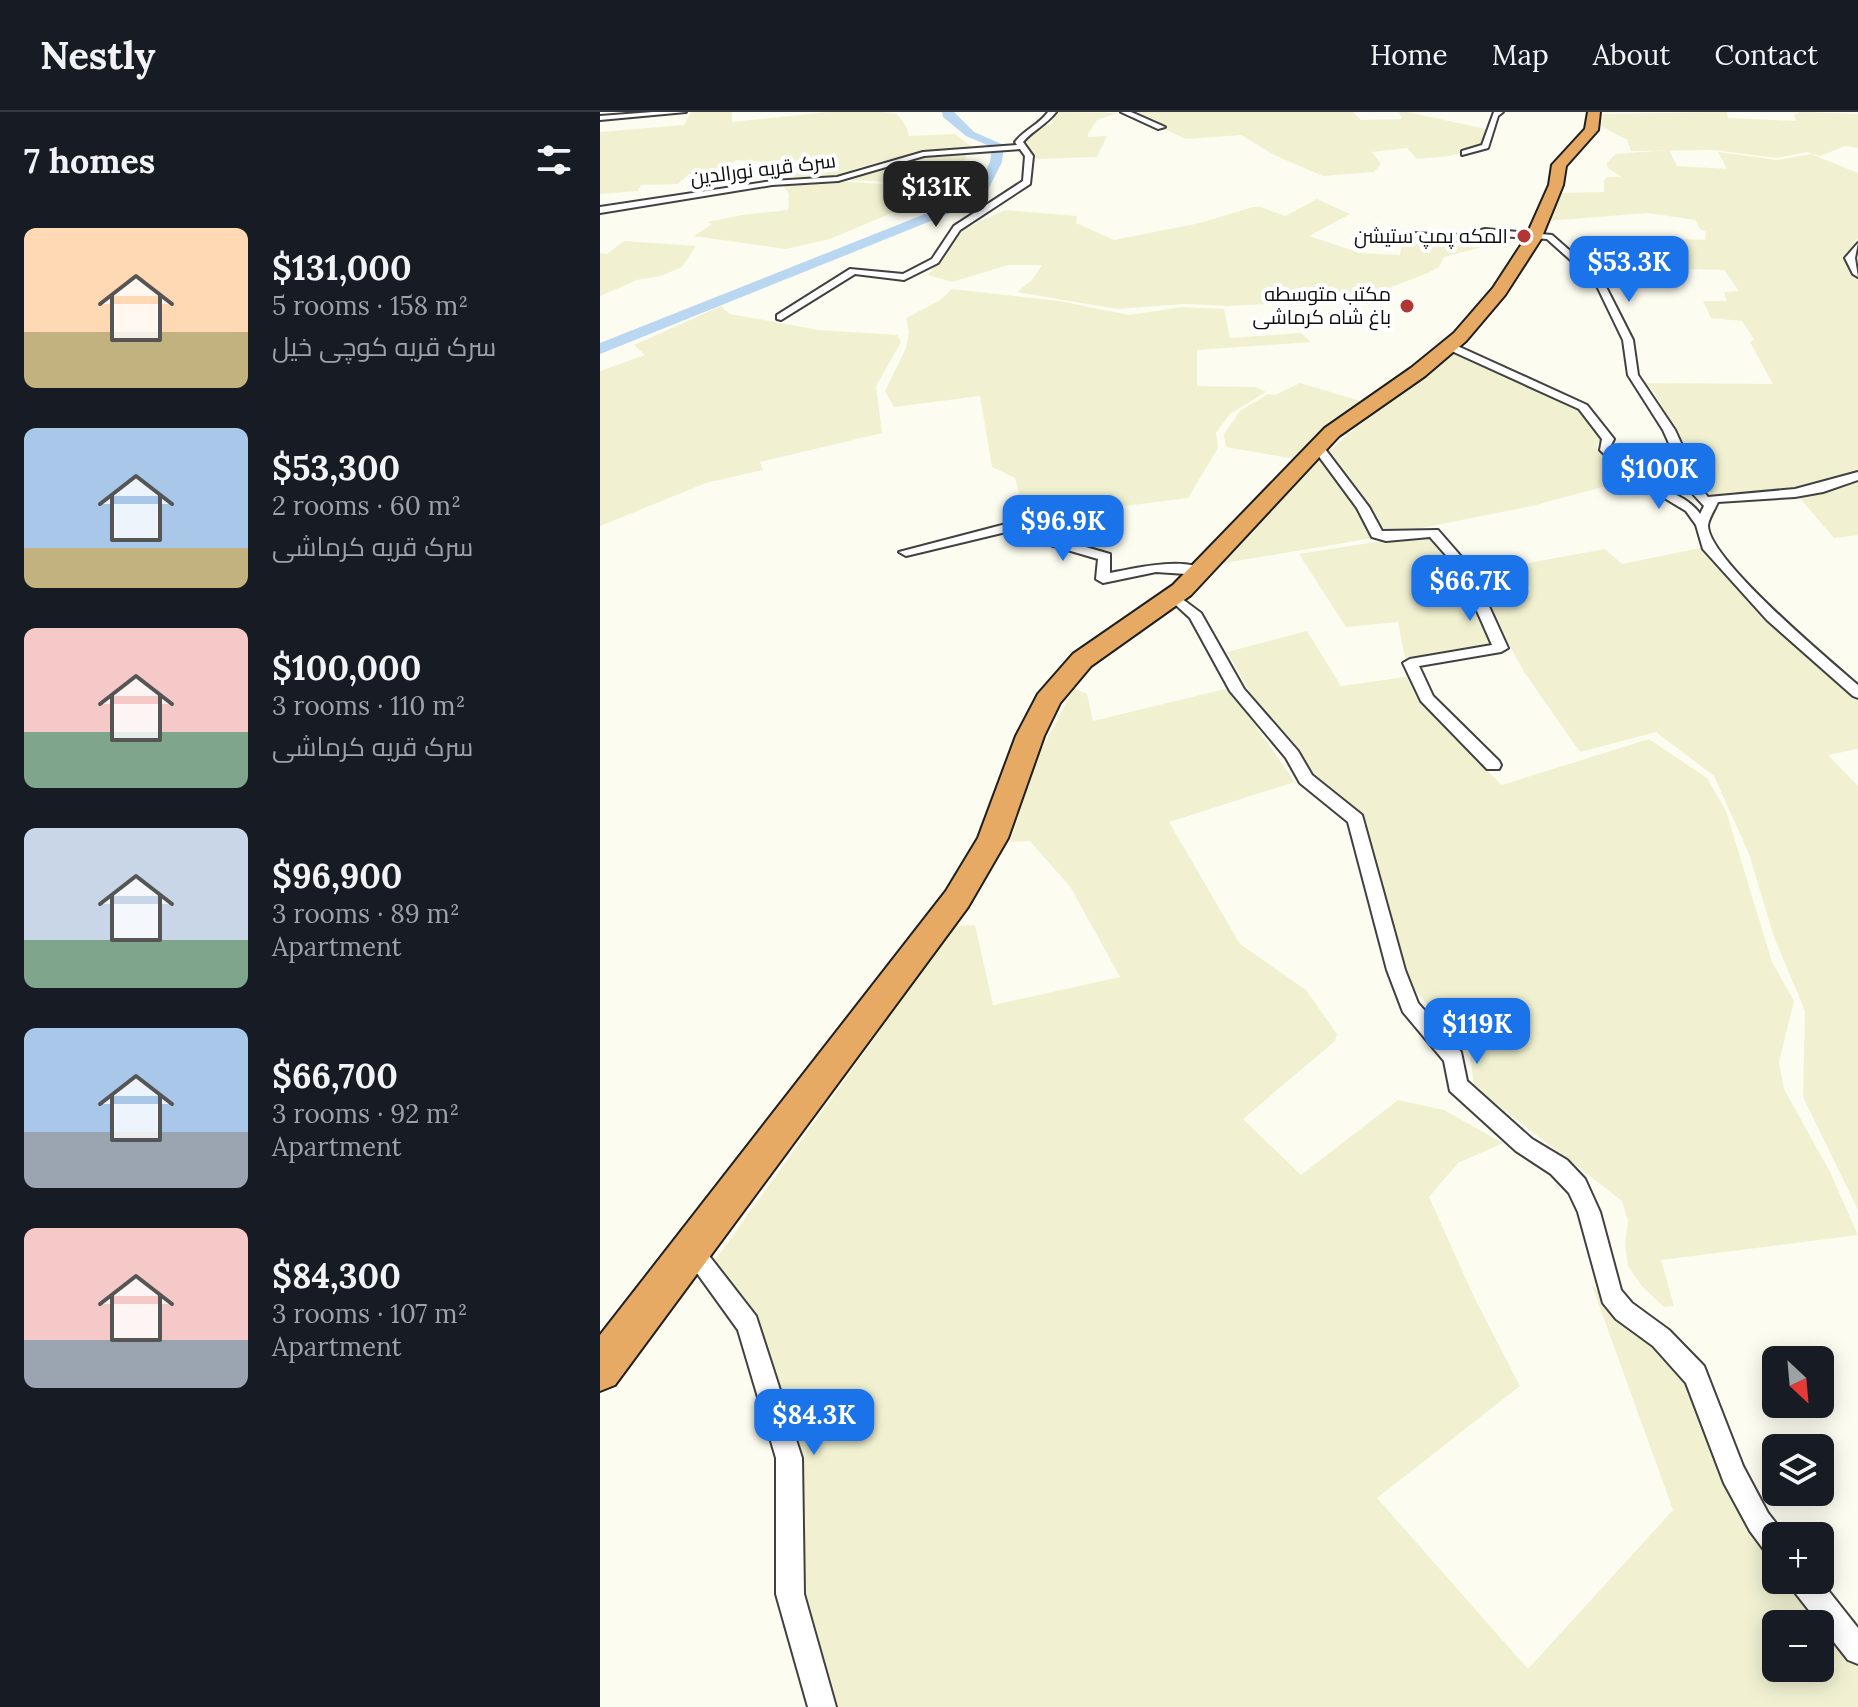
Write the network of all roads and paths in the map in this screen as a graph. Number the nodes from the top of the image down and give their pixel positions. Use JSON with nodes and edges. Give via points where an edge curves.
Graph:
{"nodes":[{"id":1,"x":682,"y":112,"type":"edge"},
{"id":2,"x":1052,"y":112,"type":"edge"},
{"id":3,"x":1125,"y":112,"type":"edge"},
{"id":4,"x":1499,"y":112,"type":"edge"},
{"id":5,"x":1594,"y":112,"type":"edge"},
{"id":6,"x":600,"y":118,"type":"edge"},
{"id":7,"x":1161,"y":127,"type":"dead end"},
{"id":8,"x":1018,"y":148,"type":"junction"},
{"id":9,"x":1465,"y":153,"type":"dead end"},
{"id":10,"x":600,"y":210,"type":"edge"},
{"id":11,"x":1411,"y":236,"type":"dead end"},
{"id":12,"x":1535,"y":236,"type":"junction"},
{"id":13,"x":1858,"y":246,"type":"edge"},
{"id":14,"x":1858,"y":274,"type":"edge"},
{"id":15,"x":781,"y":317,"type":"dead end"},
{"id":16,"x":1449,"y":346,"type":"junction"},
{"id":17,"x":1318,"y":447,"type":"junction"},
{"id":18,"x":1858,"y":476,"type":"edge"},
{"id":19,"x":1710,"y":506,"type":"junction"},
{"id":20,"x":1702,"y":525,"type":"junction"},
{"id":21,"x":906,"y":552,"type":"dead end"},
{"id":22,"x":1201,"y":571,"type":"junction"},
{"id":23,"x":1173,"y":596,"type":"junction"},
{"id":24,"x":1858,"y":693,"type":"edge"},
{"id":25,"x":1493,"y":765,"type":"dead end"},
{"id":26,"x":692,"y":1251,"type":"junction"},
{"id":27,"x":600,"y":1370,"type":"edge"},
{"id":28,"x":1762,"y":1526,"type":"edge"},
{"id":29,"x":1814,"y":1594,"type":"edge"},
{"id":30,"x":1858,"y":1650,"type":"edge"},
{"id":31,"x":822,"y":1707,"type":"edge"}],
"edges":[{"from":1,"to":6,"type":"street"},
{"from":2,"to":8,"type":"street","via":[[1022,136]]},
{"from":3,"to":7,"type":"street"},
{"from":4,"to":9,"type":"street","via":[[1485,146]]},
{"from":5,"to":12,"type":"highway","via":[[1591,130],[1559,165]]},
{"from":8,"to":10,"type":"street","name":"سرک قریه نورالدین","via":[[923,154],[838,179],[772,183]]},
{"from":8,"to":15,"type":"street","via":[[1029,156],[1027,182],[957,228],[935,261],[904,277],[853,271]]},
{"from":11,"to":12,"type":"street"},
{"from":12,"to":16,"type":"highway","via":[[1499,291]]},
{"from":12,"to":19,"type":"street","via":[[1555,241],[1599,281],[1628,340],[1633,375],[1669,430],[1697,492]]},
{"from":13,"to":14,"type":"street","via":[[1850,258]]},
{"from":16,"to":17,"type":"highway"},
{"from":16,"to":20,"type":"street","via":[[1583,407],[1608,439],[1604,448],[1640,482],[1690,508]]},
{"from":17,"to":22,"type":"highway"},
{"from":17,"to":25,"type":"street","via":[[1377,534],[1433,533],[1465,569],[1501,648],[1410,663],[1426,698]]},
{"from":18,"to":19,"type":"street","via":[[1795,493],[1713,499]]},
{"from":19,"to":20,"type":"street"},
{"from":20,"to":24,"type":"street","via":[[1708,546],[1772,617]]},
{"from":21,"to":22,"type":"street","via":[[1006,528],[1105,557],[1103,579],[1156,568]]},
{"from":22,"to":23,"type":"highway"},
{"from":23,"to":26,"type":"highway","via":[[1082,660],[1048,700],[993,838],[957,899]]},
{"from":23,"to":28,"type":"street","via":[[1196,616],[1238,691],[1306,779],[1356,819],[1410,1007],[1454,1058],[1457,1085],[1577,1186],[1611,1295],[1695,1375],[1733,1474]]},
{"from":26,"to":27,"type":"highway"},
{"from":26,"to":31,"type":"street","via":[[748,1324],[789,1458],[790,1594]]},
{"from":29,"to":30,"type":"street"}]}
